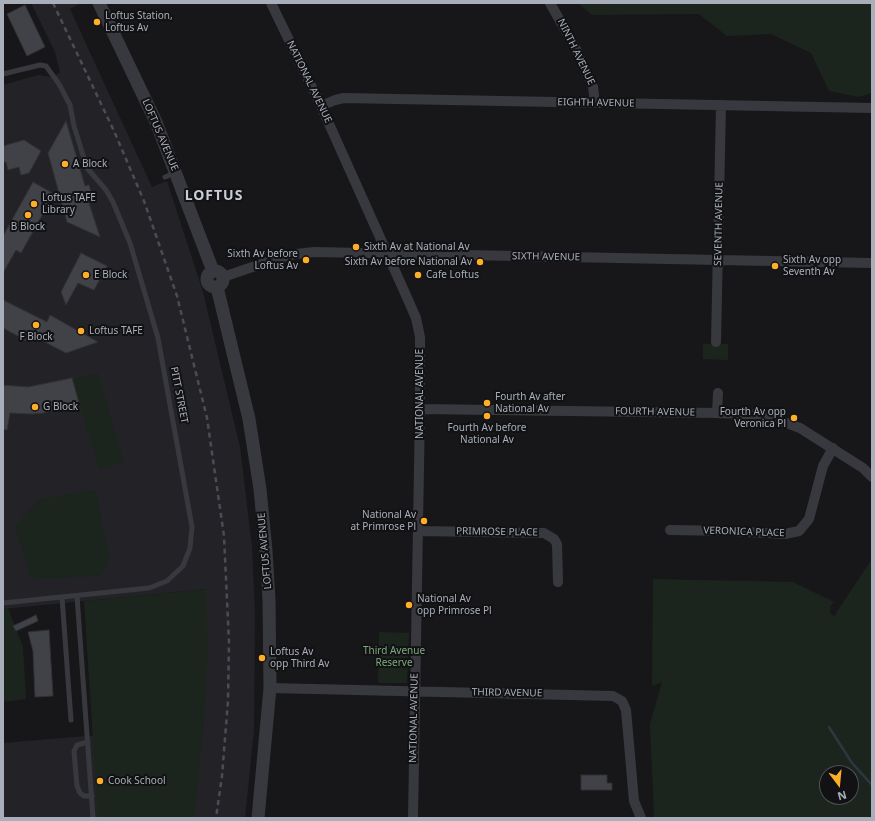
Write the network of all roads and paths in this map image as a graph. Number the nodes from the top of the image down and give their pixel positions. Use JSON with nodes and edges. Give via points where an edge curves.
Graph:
{"nodes":[{"id":1,"x":99,"y":3,"type":"edge"},
{"id":2,"x":271,"y":3,"type":"edge"},
{"id":3,"x":550,"y":3,"type":"edge"},
{"id":4,"x":3,"y":74,"type":"edge"},
{"id":5,"x":595,"y":103,"type":"junction"},
{"id":6,"x":721,"y":105,"type":"junction"},
{"id":7,"x":321,"y":106,"type":"junction"},
{"id":8,"x":872,"y":108,"type":"edge"},
{"id":9,"x":388,"y":254,"type":"junction"},
{"id":10,"x":718,"y":260,"type":"junction"},
{"id":11,"x":872,"y":263,"type":"edge"},
{"id":12,"x":218,"y":279,"type":"junction"},
{"id":13,"x":716,"y":342,"type":"dead end"},
{"id":14,"x":718,"y":393,"type":"dead end"},
{"id":15,"x":420,"y":409,"type":"junction"},
{"id":16,"x":717,"y":413,"type":"junction"},
{"id":17,"x":833,"y":448,"type":"junction"},
{"id":18,"x":872,"y":477,"type":"edge"},
{"id":19,"x":670,"y":530,"type":"dead end"},
{"id":20,"x":418,"y":531,"type":"junction"},
{"id":21,"x":558,"y":582,"type":"dead end"},
{"id":22,"x":77,"y":596,"type":"junction"},
{"id":23,"x":62,"y":597,"type":"junction"},
{"id":24,"x":3,"y":603,"type":"edge"},
{"id":25,"x":270,"y":688,"type":"junction"},
{"id":26,"x":414,"y":691,"type":"junction"},
{"id":27,"x":71,"y":720,"type":"dead end"},
{"id":28,"x":88,"y":742,"type":"junction"},
{"id":29,"x":92,"y":796,"type":"junction"},
{"id":30,"x":94,"y":818,"type":"edge"},
{"id":31,"x":258,"y":818,"type":"edge"},
{"id":32,"x":413,"y":818,"type":"edge"},
{"id":33,"x":641,"y":818,"type":"edge"}],
"edges":[{"from":1,"to":12,"type":"street","name":"LOFTUS AVENUE","via":[[156,122],[171,175]]},
{"from":2,"to":7,"type":"street","name":"NATIONAL AVENUE"},
{"from":3,"to":5,"type":"street","name":"NINTH AVENUE","via":[[576,49],[593,87]]},
{"from":4,"to":22,"type":"lane","name":"PITT STREET","via":[[45,65],[59,84],[70,106],[87,168],[113,202],[130,243],[158,338],[192,527],[190,548],[183,566],[167,581],[149,588]]},
{"from":5,"to":6,"type":"street","name":"EIGHTH AVENUE"},
{"from":5,"to":7,"type":"street","name":"EIGHTH AVENUE","via":[[344,98]]},
{"from":6,"to":8,"type":"street","name":"EIGHTH AVENUE"},
{"from":6,"to":10,"type":"street","name":"SEVENTH AVENUE"},
{"from":7,"to":9,"type":"street","name":"NATIONAL AVENUE"},
{"from":9,"to":10,"type":"street","name":"SIXTH AVENUE"},
{"from":9,"to":12,"type":"street","name":"SIXTH AVENUE","via":[[296,254]]},
{"from":9,"to":15,"type":"street","name":"NATIONAL AVENUE","via":[[416,318],[420,337]]},
{"from":10,"to":11,"type":"street","name":"SIXTH AVENUE"},
{"from":10,"to":13,"type":"street","name":"SEVENTH AVENUE"},
{"from":12,"to":25,"type":"street","name":"LOFTUS AVENUE","via":[[249,419],[260,489],[269,600]]},
{"from":14,"to":16,"type":"street"},
{"from":15,"to":16,"type":"street","name":"FOURTH AVENUE"},
{"from":15,"to":20,"type":"street","name":"NATIONAL AVENUE"},
{"from":16,"to":17,"type":"street","name":"FOURTH AVENUE","via":[[765,415],[783,420]]},
{"from":17,"to":18,"type":"street","name":"FOURTH AVENUE"},
{"from":17,"to":19,"type":"street","name":"VERONICA PLACE","via":[[823,466],[809,519],[799,531],[779,534]]},
{"from":20,"to":21,"type":"street","name":"PRIMROSE PLACE","via":[[544,533],[557,544]]},
{"from":20,"to":26,"type":"street","name":"NATIONAL AVENUE"},
{"from":22,"to":23,"type":"lane","name":"PITT STREET"},
{"from":22,"to":28,"type":"lane"},
{"from":23,"to":24,"type":"lane","name":"PITT STREET"},
{"from":23,"to":27,"type":"lane"},
{"from":25,"to":26,"type":"street","name":"THIRD AVENUE"},
{"from":25,"to":31,"type":"street","name":"LOFTUS AVENUE"},
{"from":26,"to":32,"type":"street","name":"NATIONAL AVENUE"},
{"from":26,"to":33,"type":"street","name":"THIRD AVENUE","via":[[603,695],[618,698],[626,710],[634,801]]},
{"from":28,"to":29,"type":"lane"},
{"from":28,"to":29,"type":"lane","via":[[77,745],[74,751],[77,786],[84,796]]},
{"from":29,"to":30,"type":"lane"}]}
